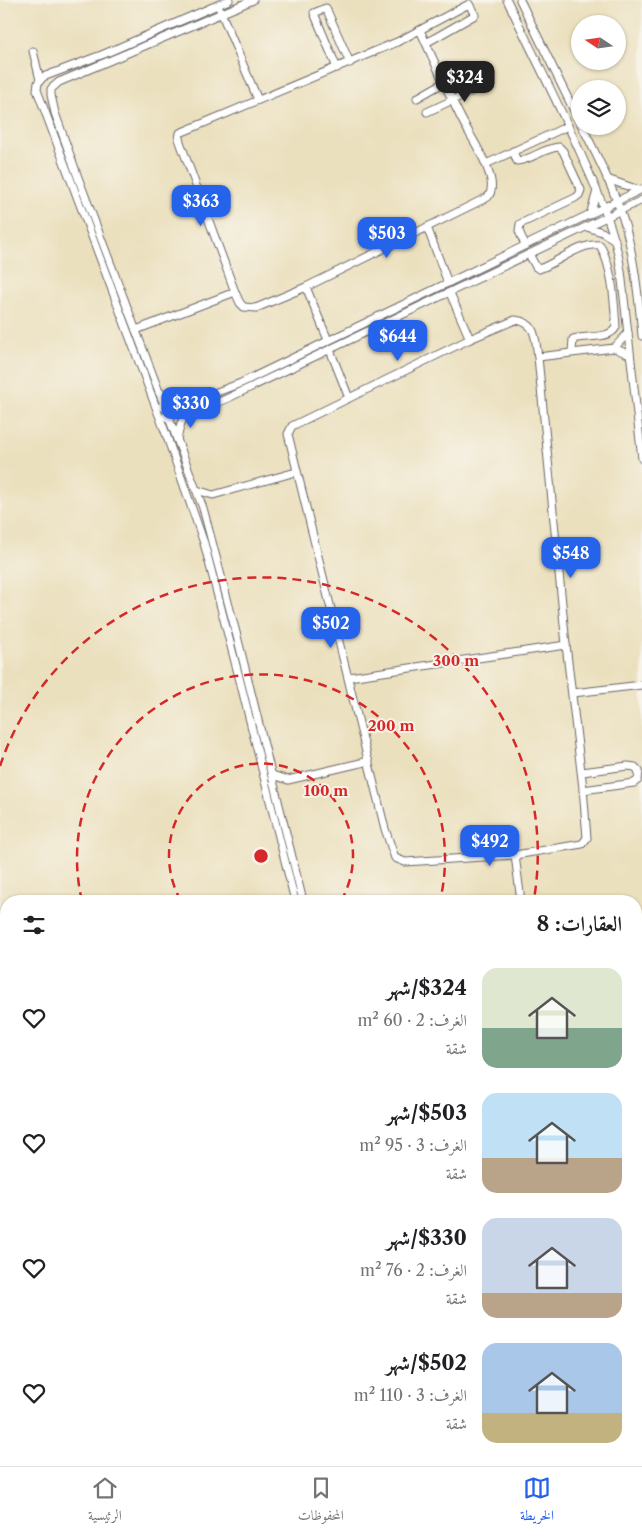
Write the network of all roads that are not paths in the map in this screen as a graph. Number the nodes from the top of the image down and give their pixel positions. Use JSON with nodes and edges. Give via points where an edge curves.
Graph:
{"nodes":[{"id":1,"x":229,"y":0,"type":"edge"},
{"id":2,"x":253,"y":0,"type":"edge"},
{"id":3,"x":507,"y":0,"type":"edge"},
{"id":4,"x":520,"y":0,"type":"edge"},
{"id":5,"x":218,"y":5,"type":"junction"},
{"id":6,"x":221,"y":14,"type":"junction"},
{"id":7,"x":420,"y":30,"type":"junction"},
{"id":8,"x":426,"y":43,"type":"junction"},
{"id":9,"x":33,"y":51,"type":"dead end"},
{"id":10,"x":350,"y":63,"type":"junction"},
{"id":11,"x":337,"y":68,"type":"junction"},
{"id":12,"x":39,"y":83,"type":"junction"},
{"id":13,"x":443,"y":83,"type":"junction"},
{"id":14,"x":51,"y":89,"type":"junction"},
{"id":15,"x":474,"y":90,"type":"dead end"},
{"id":16,"x":417,"y":98,"type":"dead end"},
{"id":17,"x":258,"y":100,"type":"junction"},
{"id":18,"x":452,"y":100,"type":"junction"},
{"id":19,"x":571,"y":105,"type":"edge"},
{"id":20,"x":427,"y":112,"type":"dead end"},
{"id":21,"x":568,"y":126,"type":"junction"},
{"id":22,"x":586,"y":135,"type":"edge"},
{"id":23,"x":512,"y":151,"type":"junction"},
{"id":24,"x":486,"y":164,"type":"junction"},
{"id":25,"x":607,"y":179,"type":"junction"},
{"id":26,"x":640,"y":190,"type":"edge"},
{"id":27,"x":597,"y":191,"type":"junction"},
{"id":28,"x":642,"y":200,"type":"edge"},
{"id":29,"x":617,"y":201,"type":"junction"},
{"id":30,"x":604,"y":207,"type":"junction"},
{"id":31,"x":620,"y":211,"type":"junction"},
{"id":32,"x":590,"y":215,"type":"junction"},
{"id":33,"x":608,"y":217,"type":"junction"},
{"id":34,"x":428,"y":226,"type":"junction"},
{"id":35,"x":587,"y":227,"type":"junction"},
{"id":36,"x":615,"y":240,"type":"junction"},
{"id":37,"x":525,"y":245,"type":"junction"},
{"id":38,"x":528,"y":254,"type":"junction"},
{"id":39,"x":448,"y":283,"type":"junction"},
{"id":40,"x":306,"y":287,"type":"junction"},
{"id":41,"x":235,"y":292,"type":"junction"},
{"id":42,"x":450,"y":293,"type":"junction"},
{"id":43,"x":136,"y":330,"type":"junction"},
{"id":44,"x":628,"y":333,"type":"junction"},
{"id":45,"x":642,"y":336,"type":"edge"},
{"id":46,"x":470,"y":339,"type":"junction"},
{"id":47,"x":328,"y":340,"type":"junction"},
{"id":48,"x":614,"y":348,"type":"junction"},
{"id":49,"x":330,"y":350,"type":"junction"},
{"id":50,"x":572,"y":352,"type":"junction"},
{"id":51,"x":630,"y":355,"type":"junction"},
{"id":52,"x":538,"y":357,"type":"junction"},
{"id":53,"x":159,"y":392,"type":"junction"},
{"id":54,"x":349,"y":398,"type":"junction"},
{"id":55,"x":180,"y":403,"type":"junction"},
{"id":56,"x":164,"y":406,"type":"junction"},
{"id":57,"x":156,"y":408,"type":"junction"},
{"id":58,"x":187,"y":412,"type":"junction"},
{"id":59,"x":169,"y":416,"type":"junction"},
{"id":60,"x":160,"y":419,"type":"junction"},
{"id":61,"x":177,"y":440,"type":"junction"},
{"id":62,"x":642,"y":459,"type":"edge"},
{"id":63,"x":296,"y":472,"type":"junction"},
{"id":64,"x":197,"y":490,"type":"junction"},
{"id":65,"x":213,"y":494,"type":"junction"},
{"id":66,"x":203,"y":508,"type":"junction"},
{"id":67,"x":566,"y":645,"type":"junction"},
{"id":68,"x":349,"y":677,"type":"junction"},
{"id":69,"x":642,"y":685,"type":"edge"},
{"id":70,"x":573,"y":692,"type":"junction"},
{"id":71,"x":369,"y":761,"type":"junction"},
{"id":72,"x":582,"y":772,"type":"junction"},
{"id":73,"x":272,"y":775,"type":"junction"},
{"id":74,"x":288,"y":780,"type":"junction"},
{"id":75,"x":584,"y":790,"type":"junction"},
{"id":76,"x":277,"y":794,"type":"junction"},
{"id":77,"x":515,"y":855,"type":"junction"},
{"id":78,"x":293,"y":895,"type":"edge"},
{"id":79,"x":302,"y":895,"type":"edge"},
{"id":80,"x":520,"y":895,"type":"edge"}],
"edges":[{"from":1,"to":5,"type":"street"},
{"from":2,"to":6,"type":"street"},
{"from":3,"to":21,"type":"street"},
{"from":4,"to":19,"type":"street"},
{"from":5,"to":6,"type":"street"},
{"from":5,"to":12,"type":"street"},
{"from":6,"to":14,"type":"street","via":[[62,80]]},
{"from":6,"to":17,"type":"street"},
{"from":7,"to":8,"type":"street"},
{"from":7,"to":8,"type":"street","via":[[469,4],[475,15]]},
{"from":7,"to":10,"type":"street"},
{"from":8,"to":13,"type":"street"},
{"from":9,"to":12,"type":"street"},
{"from":10,"to":11,"type":"street"},
{"from":10,"to":11,"type":"street","via":[[326,8],[314,13]]},
{"from":11,"to":17,"type":"street"},
{"from":12,"to":14,"type":"street"},
{"from":12,"to":57,"type":"street","via":[[40,102]]},
{"from":13,"to":16,"type":"street"},
{"from":13,"to":18,"type":"street"},
{"from":14,"to":43,"type":"street","via":[[55,112]]},
{"from":15,"to":18,"type":"street"},
{"from":17,"to":41,"type":"street","via":[[179,136]]},
{"from":18,"to":20,"type":"street"},
{"from":18,"to":24,"type":"street"},
{"from":21,"to":23,"type":"street"},
{"from":21,"to":27,"type":"street"},
{"from":22,"to":25,"type":"street"},
{"from":23,"to":24,"type":"street"},
{"from":23,"to":37,"type":"street","via":[[517,161],[559,147],[581,190],[575,198],[520,224],[518,231]]},
{"from":24,"to":34,"type":"street","via":[[492,187],[488,197]]},
{"from":25,"to":26,"type":"street"},
{"from":25,"to":29,"type":"street"},
{"from":26,"to":29,"type":"street"},
{"from":27,"to":30,"type":"street"},
{"from":27,"to":32,"type":"street"},
{"from":28,"to":31,"type":"street"},
{"from":29,"to":30,"type":"street"},
{"from":29,"to":31,"type":"street"},
{"from":30,"to":32,"type":"street"},
{"from":30,"to":33,"type":"street"},
{"from":31,"to":33,"type":"street"},
{"from":31,"to":45,"type":"street","via":[[635,272]]},
{"from":32,"to":37,"type":"street"},
{"from":33,"to":35,"type":"street"},
{"from":33,"to":36,"type":"street"},
{"from":34,"to":39,"type":"street"},
{"from":34,"to":40,"type":"street"},
{"from":35,"to":36,"type":"street"},
{"from":35,"to":38,"type":"street"},
{"from":36,"to":44,"type":"street"},
{"from":37,"to":39,"type":"street"},
{"from":38,"to":42,"type":"street"},
{"from":38,"to":50,"type":"street","via":[[539,269],[594,244],[600,245],[604,252],[616,327],[608,334],[573,339]]},
{"from":39,"to":47,"type":"street"},
{"from":40,"to":41,"type":"street","via":[[256,308],[240,303]]},
{"from":40,"to":47,"type":"street"},
{"from":41,"to":43,"type":"street"},
{"from":42,"to":46,"type":"street"},
{"from":42,"to":49,"type":"street"},
{"from":43,"to":53,"type":"street"},
{"from":44,"to":48,"type":"street"},
{"from":44,"to":51,"type":"street"},
{"from":46,"to":52,"type":"street","via":[[515,320],[525,322],[533,329]]},
{"from":46,"to":54,"type":"street"},
{"from":47,"to":55,"type":"street","via":[[241,383]]},
{"from":48,"to":50,"type":"street"},
{"from":48,"to":51,"type":"street"},
{"from":49,"to":54,"type":"street"},
{"from":49,"to":58,"type":"street","via":[[226,399]]},
{"from":50,"to":52,"type":"street"},
{"from":51,"to":62,"type":"street"},
{"from":52,"to":67,"type":"street"},
{"from":53,"to":55,"type":"street"},
{"from":53,"to":56,"type":"street"},
{"from":54,"to":63,"type":"street","via":[[289,429]]},
{"from":55,"to":56,"type":"street"},
{"from":56,"to":57,"type":"street"},
{"from":56,"to":59,"type":"street"},
{"from":57,"to":60,"type":"street"},
{"from":58,"to":59,"type":"street"},
{"from":58,"to":61,"type":"street"},
{"from":59,"to":60,"type":"street"},
{"from":59,"to":61,"type":"street"},
{"from":60,"to":78,"type":"street","via":[[204,543]]},
{"from":61,"to":64,"type":"street"},
{"from":63,"to":65,"type":"street"},
{"from":63,"to":68,"type":"street"},
{"from":64,"to":65,"type":"street"},
{"from":64,"to":66,"type":"street"},
{"from":65,"to":66,"type":"street"},
{"from":66,"to":73,"type":"street"},
{"from":67,"to":68,"type":"street"},
{"from":67,"to":70,"type":"street"},
{"from":68,"to":71,"type":"street"},
{"from":69,"to":70,"type":"street"},
{"from":70,"to":72,"type":"street"},
{"from":71,"to":74,"type":"street"},
{"from":71,"to":77,"type":"street","via":[[395,858],[406,862]]},
{"from":72,"to":75,"type":"street"},
{"from":72,"to":75,"type":"street","via":[[628,766],[639,770],[638,780],[634,783]]},
{"from":73,"to":74,"type":"street"},
{"from":73,"to":76,"type":"street"},
{"from":74,"to":76,"type":"street"},
{"from":75,"to":77,"type":"street","via":[[587,838],[584,842]]},
{"from":76,"to":79,"type":"street"},
{"from":77,"to":80,"type":"street"}]}
